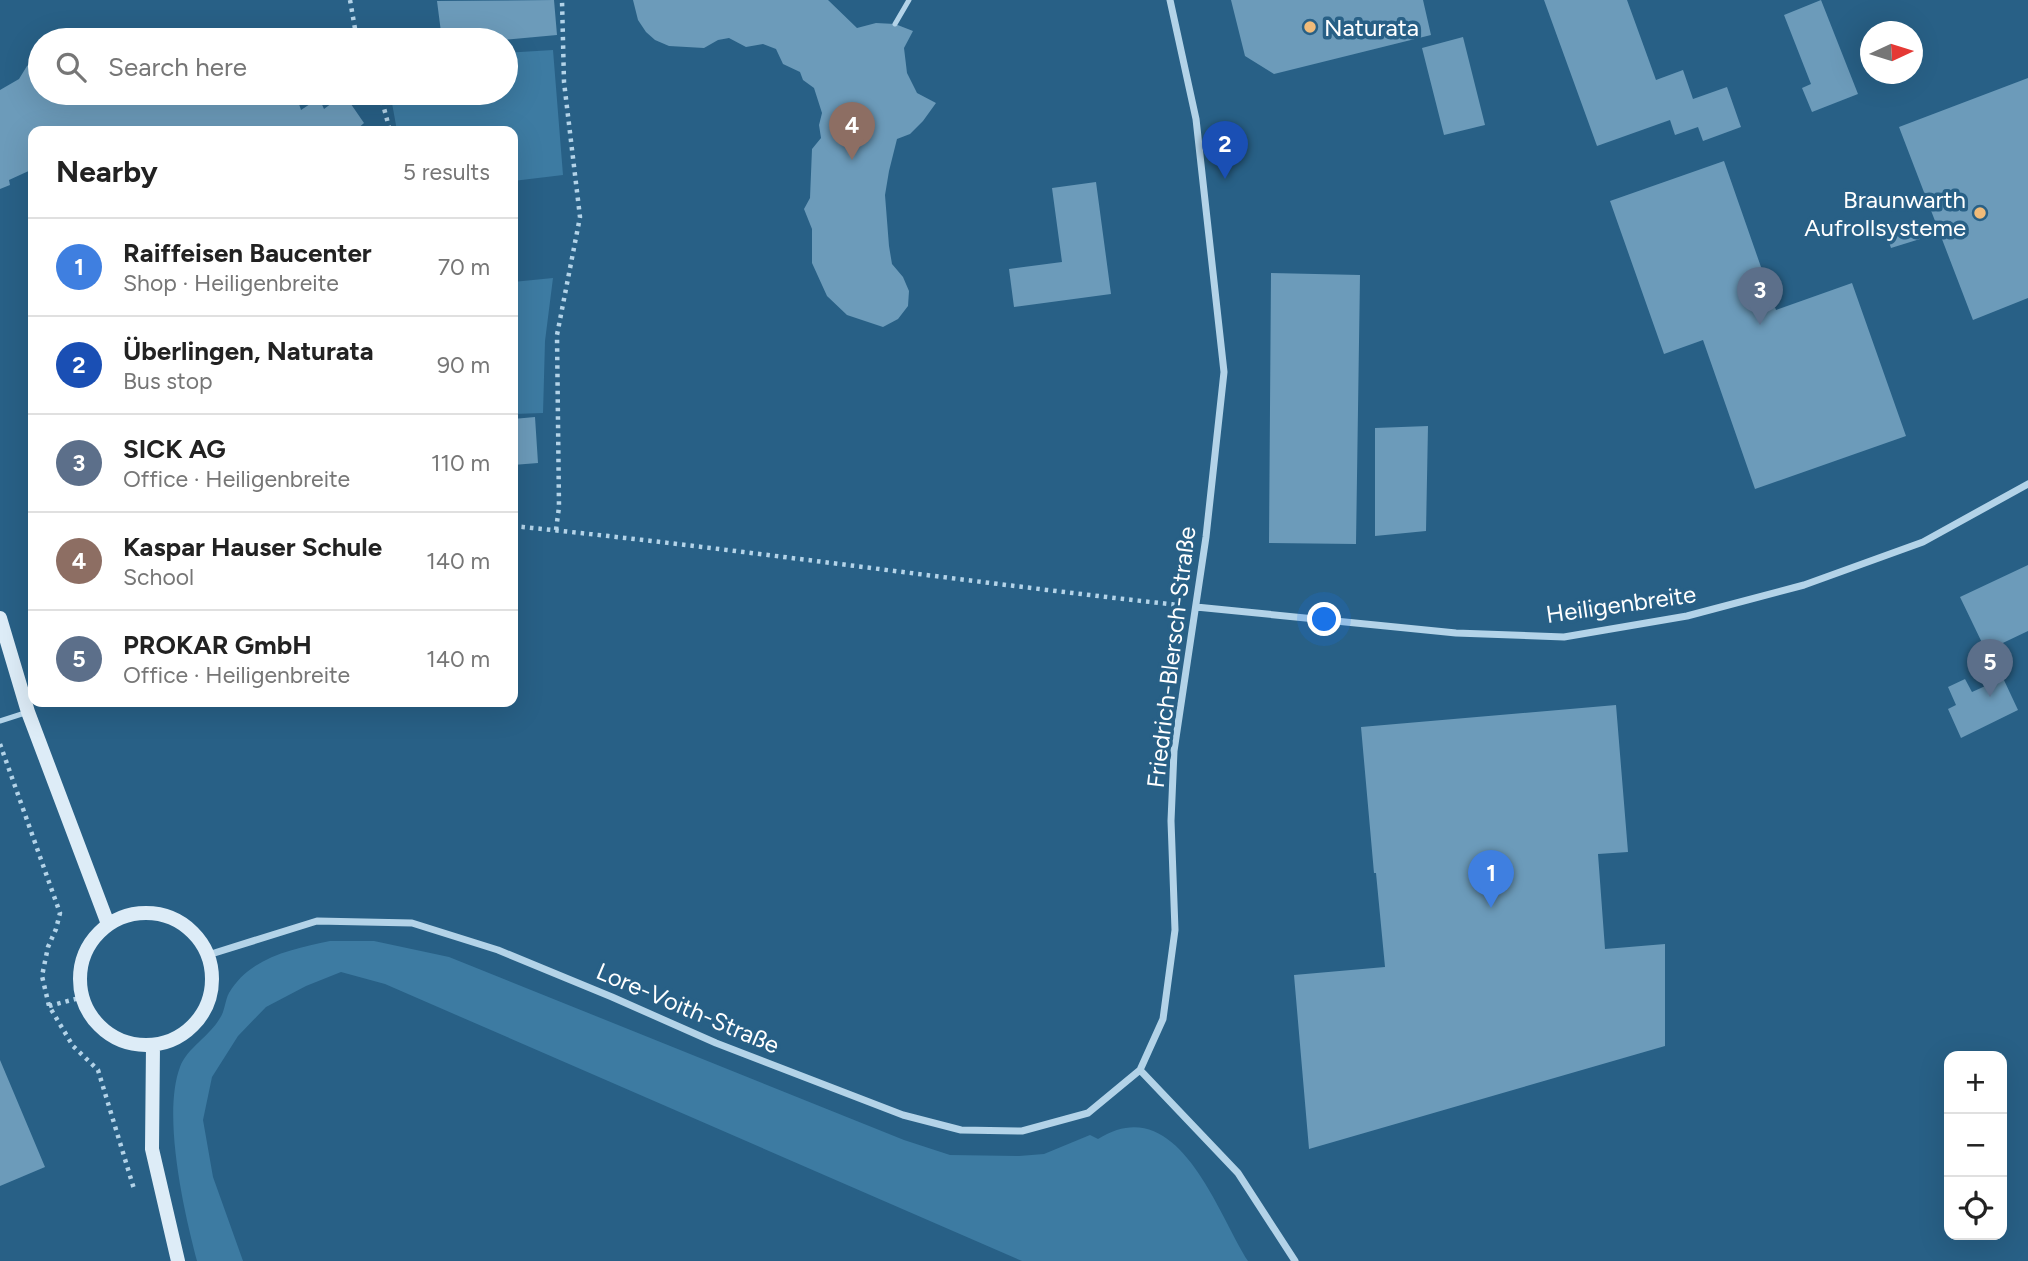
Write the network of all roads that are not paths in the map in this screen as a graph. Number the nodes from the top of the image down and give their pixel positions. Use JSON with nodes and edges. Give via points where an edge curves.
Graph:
{"nodes":[{"id":1,"x":909,"y":0,"type":"edge"},
{"id":2,"x":1170,"y":0,"type":"edge"},
{"id":3,"x":895,"y":24,"type":"dead end"},
{"id":4,"x":2028,"y":484,"type":"edge"},
{"id":5,"x":1196,"y":607,"type":"junction"},
{"id":6,"x":0,"y":618,"type":"edge"},
{"id":7,"x":28,"y":712,"type":"junction"},
{"id":8,"x":0,"y":721,"type":"edge"},
{"id":9,"x":108,"y":924,"type":"junction"},
{"id":10,"x":208,"y":955,"type":"junction"},
{"id":11,"x":153,"y":1045,"type":"junction"},
{"id":12,"x":1140,"y":1070,"type":"junction"},
{"id":13,"x":178,"y":1261,"type":"edge"},
{"id":14,"x":1295,"y":1261,"type":"edge"}],
"edges":[{"from":1,"to":3,"type":"lane"},
{"from":2,"to":5,"type":"street","name":"Friedrich-Blersch-Straße","via":[[1196,120],[1224,372]]},
{"from":4,"to":5,"type":"street","name":"Heiligenbreite","via":[[1923,542],[1804,585],[1687,616],[1564,637],[1456,633]]},
{"from":5,"to":12,"type":"street","name":"Friedrich-Blersch-Straße","via":[[1174,751],[1175,930],[1163,1019]]},
{"from":6,"to":7,"type":"main road"},
{"from":7,"to":8,"type":"lane"},
{"from":7,"to":9,"type":"main road"},
{"from":9,"to":10,"type":"main road","via":[[126,915],[165,915],[198,937]]},
{"from":9,"to":11,"type":"main road","via":[[83,957],[82,997],[109,1034],[130,1044]]},
{"from":10,"to":11,"type":"main road","via":[[211,995],[203,1014],[173,1040]]},
{"from":10,"to":12,"type":"street","name":"Lore-Voith-Straße","via":[[317,921],[412,923],[498,950],[716,1043],[903,1115],[961,1130],[1022,1131],[1088,1113]]},
{"from":11,"to":13,"type":"main road","via":[[152,1149]]},
{"from":12,"to":14,"type":"street","via":[[1238,1172]]}]}
